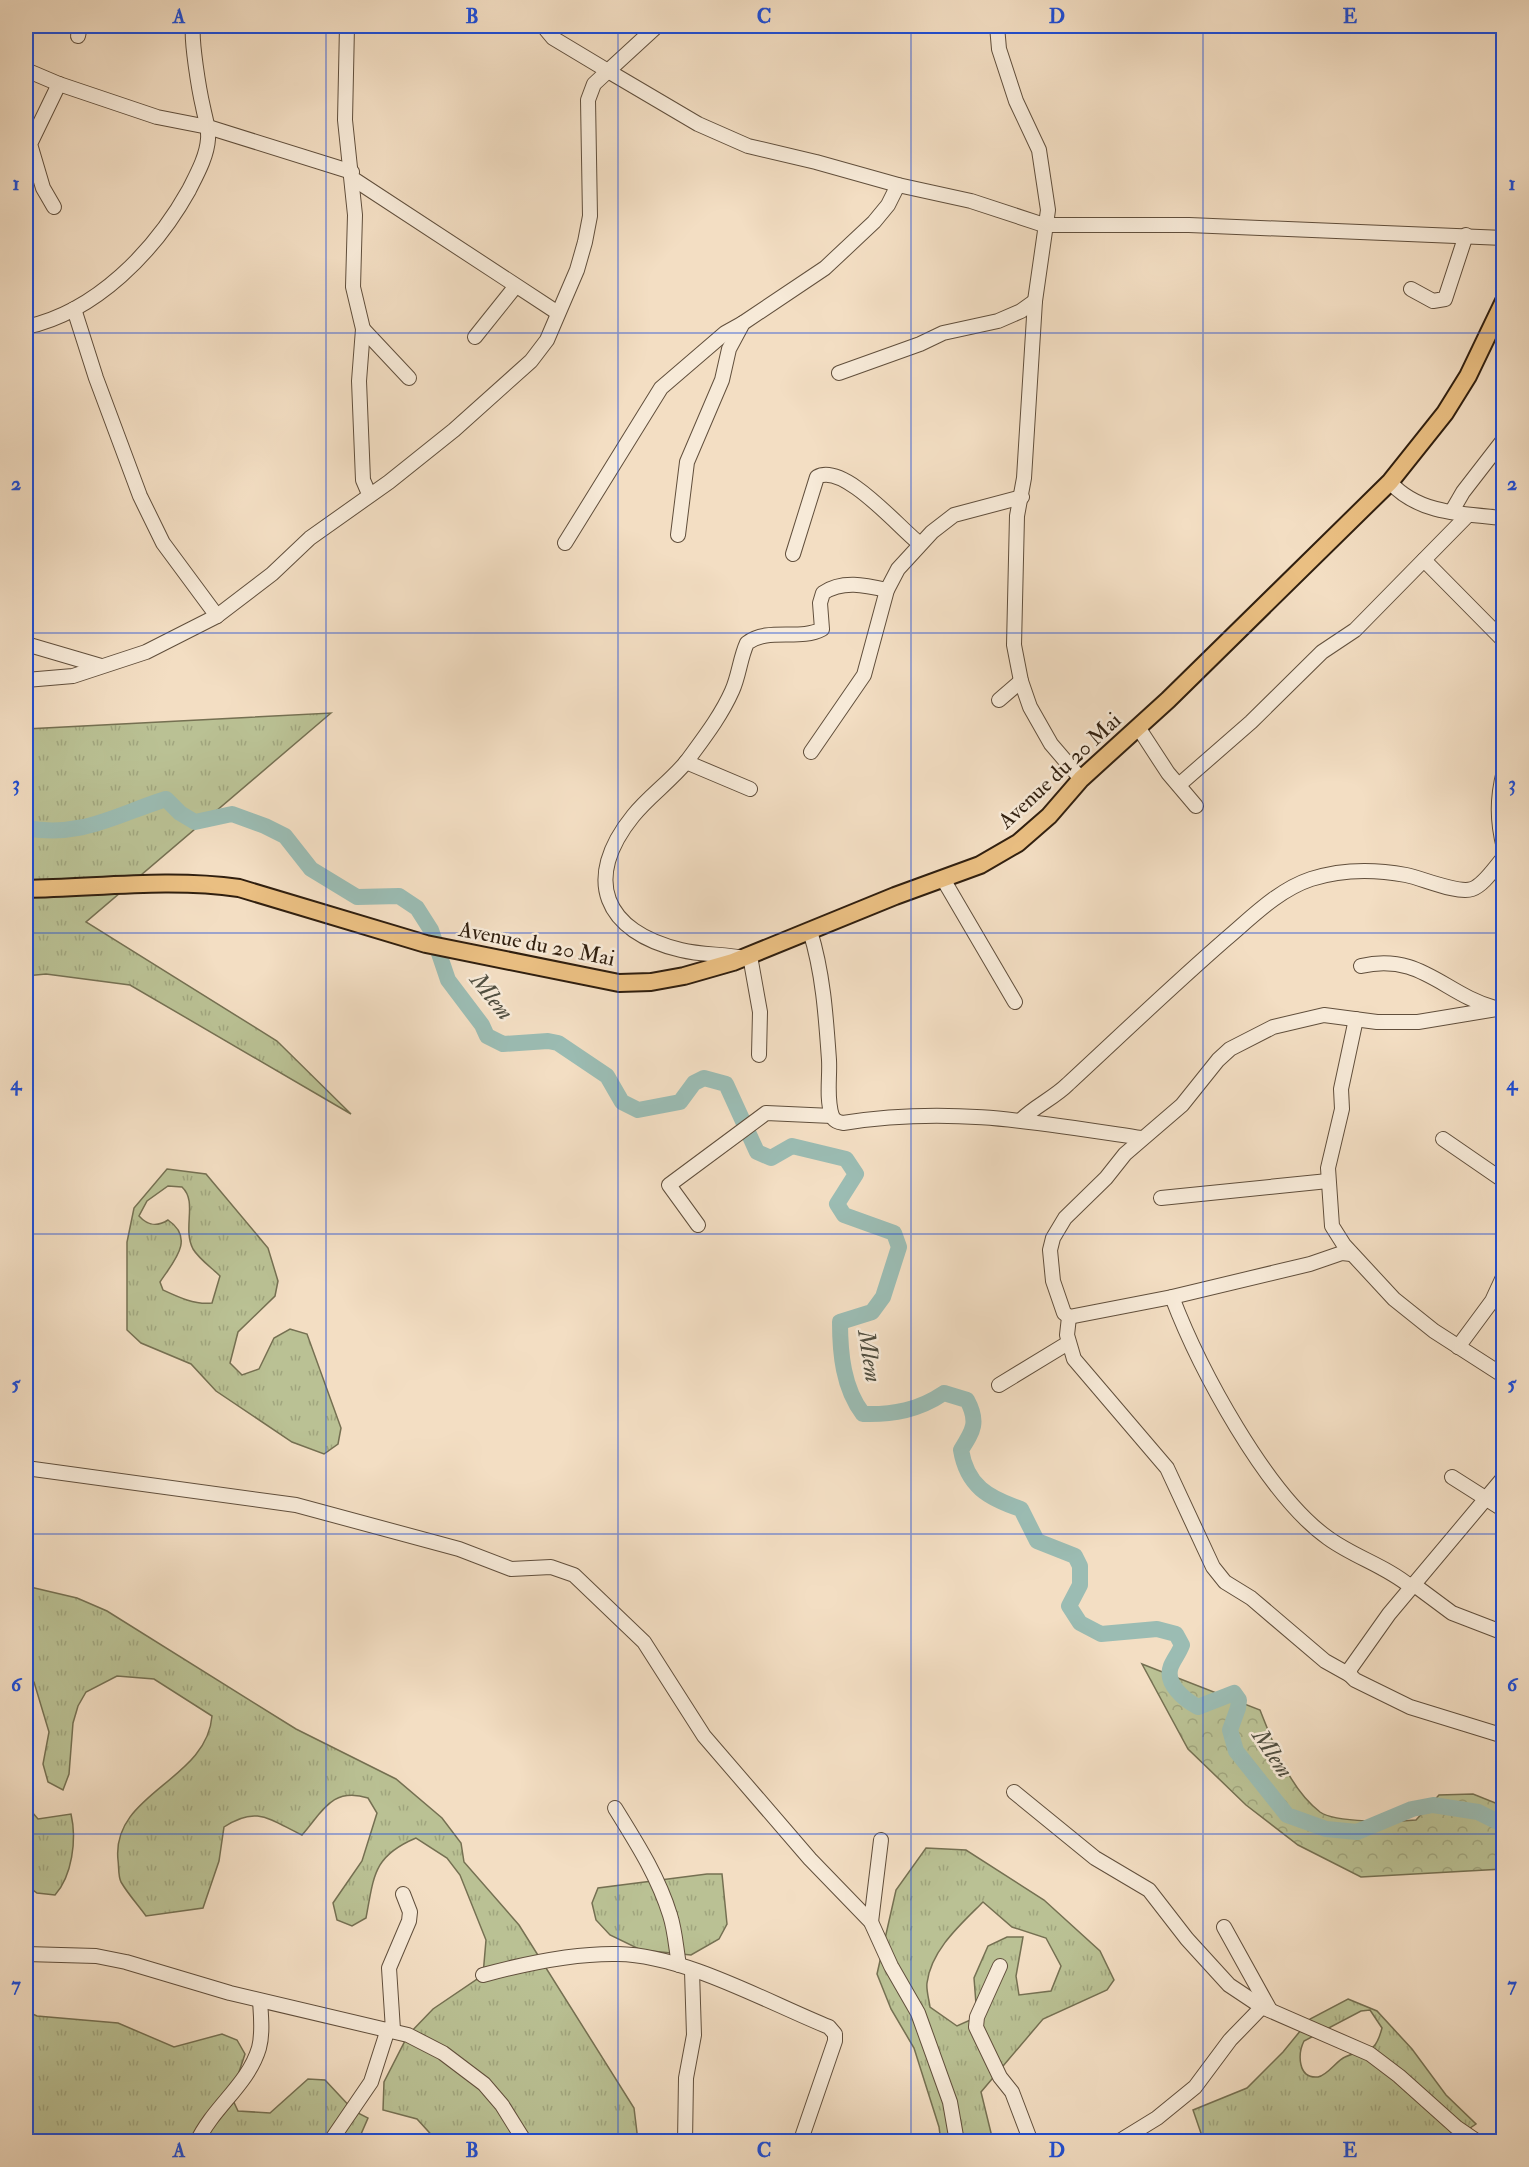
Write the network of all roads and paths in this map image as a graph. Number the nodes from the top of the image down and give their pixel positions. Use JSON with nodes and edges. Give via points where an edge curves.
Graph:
{"nodes":[{"id":1,"x":193,"y":26,"type":"edge"},
{"id":2,"x":347,"y":26,"type":"edge"},
{"id":3,"x":543,"y":26,"type":"edge"},
{"id":4,"x":657,"y":26,"type":"edge"},
{"id":5,"x":997,"y":26,"type":"edge"},
{"id":6,"x":26,"y":70,"type":"edge"},
{"id":7,"x":608,"y":71,"type":"junction"},
{"id":8,"x":58,"y":84,"type":"junction"},
{"id":9,"x":208,"y":127,"type":"junction"},
{"id":10,"x":352,"y":175,"type":"junction"},
{"id":11,"x":898,"y":185,"type":"junction"},
{"id":12,"x":54,"y":207,"type":"dead end"},
{"id":13,"x":1044,"y":225,"type":"junction"},
{"id":14,"x":1466,"y":235,"type":"junction"},
{"id":15,"x":1503,"y":238,"type":"edge"},
{"id":16,"x":516,"y":287,"type":"junction"},
{"id":17,"x":1411,"y":289,"type":"dead end"},
{"id":18,"x":1035,"y":301,"type":"junction"},
{"id":19,"x":1503,"y":301,"type":"edge"},
{"id":20,"x":74,"y":309,"type":"junction"},
{"id":21,"x":558,"y":313,"type":"junction"},
{"id":22,"x":743,"y":323,"type":"junction"},
{"id":23,"x":26,"y":327,"type":"edge"},
{"id":24,"x":363,"y":329,"type":"junction"},
{"id":25,"x":475,"y":337,"type":"dead end"},
{"id":26,"x":839,"y":372,"type":"dead end"},
{"id":27,"x":410,"y":378,"type":"dead end"},
{"id":28,"x":1503,"y":439,"type":"edge"},
{"id":29,"x":1389,"y":482,"type":"junction"},
{"id":30,"x":369,"y":494,"type":"junction"},
{"id":31,"x":1022,"y":497,"type":"junction"},
{"id":32,"x":1452,"y":511,"type":"junction"},
{"id":33,"x":1468,"y":515,"type":"junction"},
{"id":34,"x":1503,"y":518,"type":"edge"},
{"id":35,"x":678,"y":535,"type":"dead end"},
{"id":36,"x":565,"y":543,"type":"dead end"},
{"id":37,"x":920,"y":544,"type":"junction"},
{"id":38,"x":793,"y":554,"type":"dead end"},
{"id":39,"x":1424,"y":561,"type":"junction"},
{"id":40,"x":887,"y":590,"type":"junction"},
{"id":41,"x":217,"y":616,"type":"junction"},
{"id":42,"x":1503,"y":641,"type":"edge"},
{"id":43,"x":26,"y":644,"type":"edge"},
{"id":44,"x":101,"y":666,"type":"junction"},
{"id":45,"x":26,"y":681,"type":"edge"},
{"id":46,"x":1021,"y":681,"type":"junction"},
{"id":47,"x":999,"y":700,"type":"dead end"},
{"id":48,"x":1138,"y":727,"type":"junction"},
{"id":49,"x":811,"y":752,"type":"dead end"},
{"id":50,"x":686,"y":762,"type":"junction"},
{"id":51,"x":1503,"y":771,"type":"edge"},
{"id":52,"x":1081,"y":779,"type":"junction"},
{"id":53,"x":1180,"y":784,"type":"junction"},
{"id":54,"x":750,"y":789,"type":"dead end"},
{"id":55,"x":1501,"y":796,"type":"edge"},
{"id":56,"x":1196,"y":806,"type":"dead end"},
{"id":57,"x":1503,"y":848,"type":"edge"},
{"id":58,"x":1503,"y":857,"type":"edge"},
{"id":59,"x":943,"y":879,"type":"junction"},
{"id":60,"x":26,"y":889,"type":"edge"},
{"id":61,"x":810,"y":931,"type":"junction"},
{"id":62,"x":747,"y":957,"type":"junction"},
{"id":63,"x":1361,"y":966,"type":"dead end"},
{"id":64,"x":1015,"y":1002,"type":"dead end"},
{"id":65,"x":1502,"y":1012,"type":"edge"},
{"id":66,"x":1356,"y":1019,"type":"junction"},
{"id":67,"x":759,"y":1055,"type":"dead end"},
{"id":68,"x":832,"y":1116,"type":"junction"},
{"id":69,"x":1022,"y":1120,"type":"junction"},
{"id":70,"x":1141,"y":1138,"type":"junction"},
{"id":71,"x":1443,"y":1139,"type":"dead end"},
{"id":72,"x":1328,"y":1181,"type":"junction"},
{"id":73,"x":1503,"y":1182,"type":"edge"},
{"id":74,"x":1161,"y":1198,"type":"dead end"},
{"id":75,"x":698,"y":1225,"type":"dead end"},
{"id":76,"x":1351,"y":1254,"type":"junction"},
{"id":77,"x":1503,"y":1275,"type":"edge"},
{"id":78,"x":1173,"y":1298,"type":"junction"},
{"id":79,"x":1069,"y":1317,"type":"junction"},
{"id":80,"x":1068,"y":1343,"type":"junction"},
{"id":81,"x":1458,"y":1347,"type":"junction"},
{"id":82,"x":1503,"y":1376,"type":"edge"},
{"id":83,"x":999,"y":1385,"type":"dead end"},
{"id":84,"x":26,"y":1468,"type":"edge"},
{"id":85,"x":1452,"y":1477,"type":"dead end"},
{"id":86,"x":1503,"y":1477,"type":"edge"},
{"id":87,"x":1484,"y":1498,"type":"junction"},
{"id":88,"x":1503,"y":1510,"type":"edge"},
{"id":89,"x":1412,"y":1585,"type":"junction"},
{"id":90,"x":1503,"y":1633,"type":"edge"},
{"id":91,"x":1350,"y":1675,"type":"junction"},
{"id":92,"x":1503,"y":1736,"type":"edge"},
{"id":93,"x":1014,"y":1792,"type":"dead end"},
{"id":94,"x":615,"y":1808,"type":"dead end"},
{"id":95,"x":881,"y":1840,"type":"dead end"},
{"id":96,"x":403,"y":1894,"type":"dead end"},
{"id":97,"x":871,"y":1922,"type":"junction"},
{"id":98,"x":1224,"y":1927,"type":"dead end"},
{"id":99,"x":26,"y":1954,"type":"edge"},
{"id":100,"x":679,"y":1965,"type":"junction"},
{"id":101,"x":1000,"y":1966,"type":"dead end"},
{"id":102,"x":692,"y":1971,"type":"junction"},
{"id":103,"x":483,"y":1975,"type":"dead end"},
{"id":104,"x":260,"y":2001,"type":"junction"},
{"id":105,"x":1266,"y":2009,"type":"junction"},
{"id":106,"x":391,"y":2030,"type":"junction"},
{"id":107,"x":1456,"y":2127,"type":"junction"},
{"id":108,"x":803,"y":2134,"type":"dead end"},
{"id":109,"x":197,"y":2142,"type":"edge"},
{"id":110,"x":330,"y":2142,"type":"edge"},
{"id":111,"x":525,"y":2142,"type":"edge"},
{"id":112,"x":685,"y":2142,"type":"edge"},
{"id":113,"x":957,"y":2142,"type":"edge"},
{"id":114,"x":1031,"y":2142,"type":"edge"},
{"id":115,"x":1118,"y":2142,"type":"edge"},
{"id":116,"x":1451,"y":2142,"type":"edge"},
{"id":117,"x":1478,"y":2142,"type":"edge"}],
"edges":[{"from":1,"to":9,"type":"street"},
{"from":2,"to":10,"type":"street","via":[[345,120]]},
{"from":3,"to":7,"type":"street","via":[[561,43]]},
{"from":4,"to":7,"type":"street"},
{"from":5,"to":13,"type":"street","via":[[999,49],[1016,101],[1039,150],[1048,210]]},
{"from":6,"to":8,"type":"street"},
{"from":7,"to":11,"type":"street","via":[[724,138]]},
{"from":7,"to":21,"type":"street","via":[[594,84],[588,100],[590,216],[577,270]]},
{"from":8,"to":9,"type":"street","via":[[157,117]]},
{"from":8,"to":12,"type":"street","via":[[30,144]]},
{"from":9,"to":10,"type":"street"},
{"from":9,"to":20,"type":"street","via":[[202,162],[165,228],[135,263]]},
{"from":10,"to":16,"type":"street"},
{"from":10,"to":24,"type":"street","via":[[352,287]]},
{"from":11,"to":13,"type":"street","via":[[971,201]]},
{"from":11,"to":22,"type":"street","via":[[874,222],[825,268]]},
{"from":13,"to":14,"type":"street","via":[[1189,225]]},
{"from":13,"to":18,"type":"street"},
{"from":14,"to":15,"type":"street"},
{"from":14,"to":17,"type":"street","via":[[1445,299],[1433,301]]},
{"from":16,"to":21,"type":"street"},
{"from":16,"to":25,"type":"street"},
{"from":18,"to":26,"type":"street","via":[[998,321],[943,333]]},
{"from":18,"to":31,"type":"street"},
{"from":19,"to":29,"type":"main road","name":"Avenue du 20 Mai","via":[[1445,413]]},
{"from":20,"to":23,"type":"street"},
{"from":20,"to":41,"type":"street","via":[[149,515],[163,543]]},
{"from":21,"to":30,"type":"street","via":[[547,340],[521,371],[454,430]]},
{"from":22,"to":35,"type":"street","via":[[687,462]]},
{"from":22,"to":36,"type":"street","via":[[725,333],[661,388]]},
{"from":24,"to":27,"type":"street"},
{"from":24,"to":30,"type":"street","via":[[358,381],[363,480]]},
{"from":28,"to":32,"type":"street"},
{"from":29,"to":32,"type":"street","via":[[1400,495],[1416,504]]},
{"from":29,"to":48,"type":"main road","name":"Avenue du 20 Mai"},
{"from":30,"to":41,"type":"street"},
{"from":31,"to":37,"type":"street","via":[[954,515]]},
{"from":31,"to":46,"type":"street","via":[[1017,516],[1014,597],[1014,645]]},
{"from":32,"to":33,"type":"street"},
{"from":33,"to":34,"type":"street"},
{"from":33,"to":39,"type":"street"},
{"from":37,"to":38,"type":"street","via":[[857,489],[833,474],[824,473],[817,477]]},
{"from":37,"to":40,"type":"street","via":[[898,569]]},
{"from":39,"to":42,"type":"street"},
{"from":39,"to":53,"type":"street","via":[[1355,630],[1322,652]]},
{"from":40,"to":49,"type":"street","via":[[864,675]]},
{"from":40,"to":50,"type":"street","via":[[847,585],[831,588],[823,593],[820,603],[822,629],[762,637],[747,644],[731,693]]},
{"from":41,"to":44,"type":"street","via":[[172,641]]},
{"from":43,"to":44,"type":"street"},
{"from":44,"to":45,"type":"street","via":[[73,676]]},
{"from":46,"to":47,"type":"street"},
{"from":46,"to":52,"type":"street","via":[[1030,707],[1051,744]]},
{"from":48,"to":52,"type":"main road","name":"Avenue du 20 Mai"},
{"from":48,"to":53,"type":"street","via":[[1155,756]]},
{"from":50,"to":54,"type":"street"},
{"from":50,"to":62,"type":"street","via":[[633,815],[614,845],[604,878],[610,908],[631,929],[682,951]]},
{"from":51,"to":55,"type":"street"},
{"from":52,"to":59,"type":"main road","name":"Avenue du 20 Mai","via":[[1049,816],[1018,843],[980,865]]},
{"from":53,"to":56,"type":"street"},
{"from":55,"to":57,"type":"street","via":[[1498,821]]},
{"from":58,"to":69,"type":"street","via":[[1479,886],[1470,890],[1404,874],[1351,870],[1311,879],[1289,889],[1259,910],[1065,1087]]},
{"from":59,"to":61,"type":"main road","name":"Avenue du 20 Mai"},
{"from":59,"to":64,"type":"street"},
{"from":60,"to":62,"type":"main road","name":"Avenue du 20 Mai","via":[[213,884],[258,893],[433,945],[619,983],[684,976]]},
{"from":61,"to":62,"type":"main road","name":"Avenue du 20 Mai"},
{"from":61,"to":68,"type":"street","via":[[821,976]]},
{"from":62,"to":67,"type":"street","via":[[755,969]]},
{"from":63,"to":65,"type":"street","via":[[1392,962],[1415,968]]},
{"from":65,"to":66,"type":"street","via":[[1418,1022]]},
{"from":66,"to":70,"type":"street","via":[[1314,1017],[1252,1036],[1218,1060],[1182,1105]]},
{"from":66,"to":72,"type":"street","via":[[1341,1089],[1342,1109],[1330,1150]]},
{"from":68,"to":69,"type":"street","via":[[843,1123],[892,1115],[934,1114]]},
{"from":68,"to":75,"type":"street","via":[[765,1113],[669,1185]]},
{"from":69,"to":70,"type":"street"},
{"from":70,"to":79,"type":"street","via":[[1065,1218],[1053,1238],[1053,1281]]},
{"from":71,"to":73,"type":"street"},
{"from":72,"to":74,"type":"street"},
{"from":72,"to":76,"type":"street","via":[[1332,1226]]},
{"from":76,"to":78,"type":"street","via":[[1342,1253]]},
{"from":76,"to":81,"type":"street","via":[[1394,1299]]},
{"from":77,"to":81,"type":"street","via":[[1492,1301]]},
{"from":78,"to":79,"type":"street"},
{"from":78,"to":89,"type":"street","via":[[1210,1382],[1280,1490],[1328,1539]]},
{"from":79,"to":80,"type":"street"},
{"from":80,"to":83,"type":"street"},
{"from":80,"to":91,"type":"street","via":[[1074,1359],[1167,1468],[1219,1575],[1312,1651]]},
{"from":81,"to":82,"type":"street"},
{"from":84,"to":97,"type":"street","via":[[296,1505],[459,1548],[511,1569],[551,1567],[574,1575],[644,1642],[704,1736]]},
{"from":85,"to":87,"type":"street"},
{"from":86,"to":87,"type":"street"},
{"from":87,"to":88,"type":"street"},
{"from":87,"to":89,"type":"street"},
{"from":89,"to":90,"type":"street","via":[[1452,1613]]},
{"from":89,"to":91,"type":"street","via":[[1357,1658]]},
{"from":91,"to":92,"type":"street","via":[[1410,1707]]},
{"from":93,"to":105,"type":"street","via":[[1095,1858],[1149,1890],[1229,1985]]},
{"from":94,"to":100,"type":"street","via":[[663,1895]]},
{"from":95,"to":97,"type":"street"},
{"from":96,"to":106,"type":"street","via":[[410,1912],[389,1968]]},
{"from":97,"to":113,"type":"street","via":[[918,2013],[950,2102]]},
{"from":98,"to":105,"type":"street"},
{"from":99,"to":104,"type":"street","via":[[96,1956],[126,1962]]},
{"from":100,"to":102,"type":"street"},
{"from":100,"to":103,"type":"street","via":[[619,1954],[567,1957]]},
{"from":101,"to":114,"type":"street","via":[[976,2027],[1012,2092]]},
{"from":102,"to":108,"type":"street","via":[[829,2027],[835,2034]]},
{"from":102,"to":112,"type":"street","via":[[694,2035],[686,2078]]},
{"from":104,"to":106,"type":"street"},
{"from":104,"to":109,"type":"street","via":[[259,2047],[249,2071]]},
{"from":105,"to":107,"type":"street","via":[[1370,2054]]},
{"from":105,"to":115,"type":"street","via":[[1230,2040],[1195,2086],[1157,2118]]},
{"from":106,"to":110,"type":"street","via":[[371,2082]]},
{"from":106,"to":111,"type":"street","via":[[418,2039],[466,2069],[493,2095]]},
{"from":107,"to":116,"type":"street"},
{"from":107,"to":117,"type":"street"}]}
